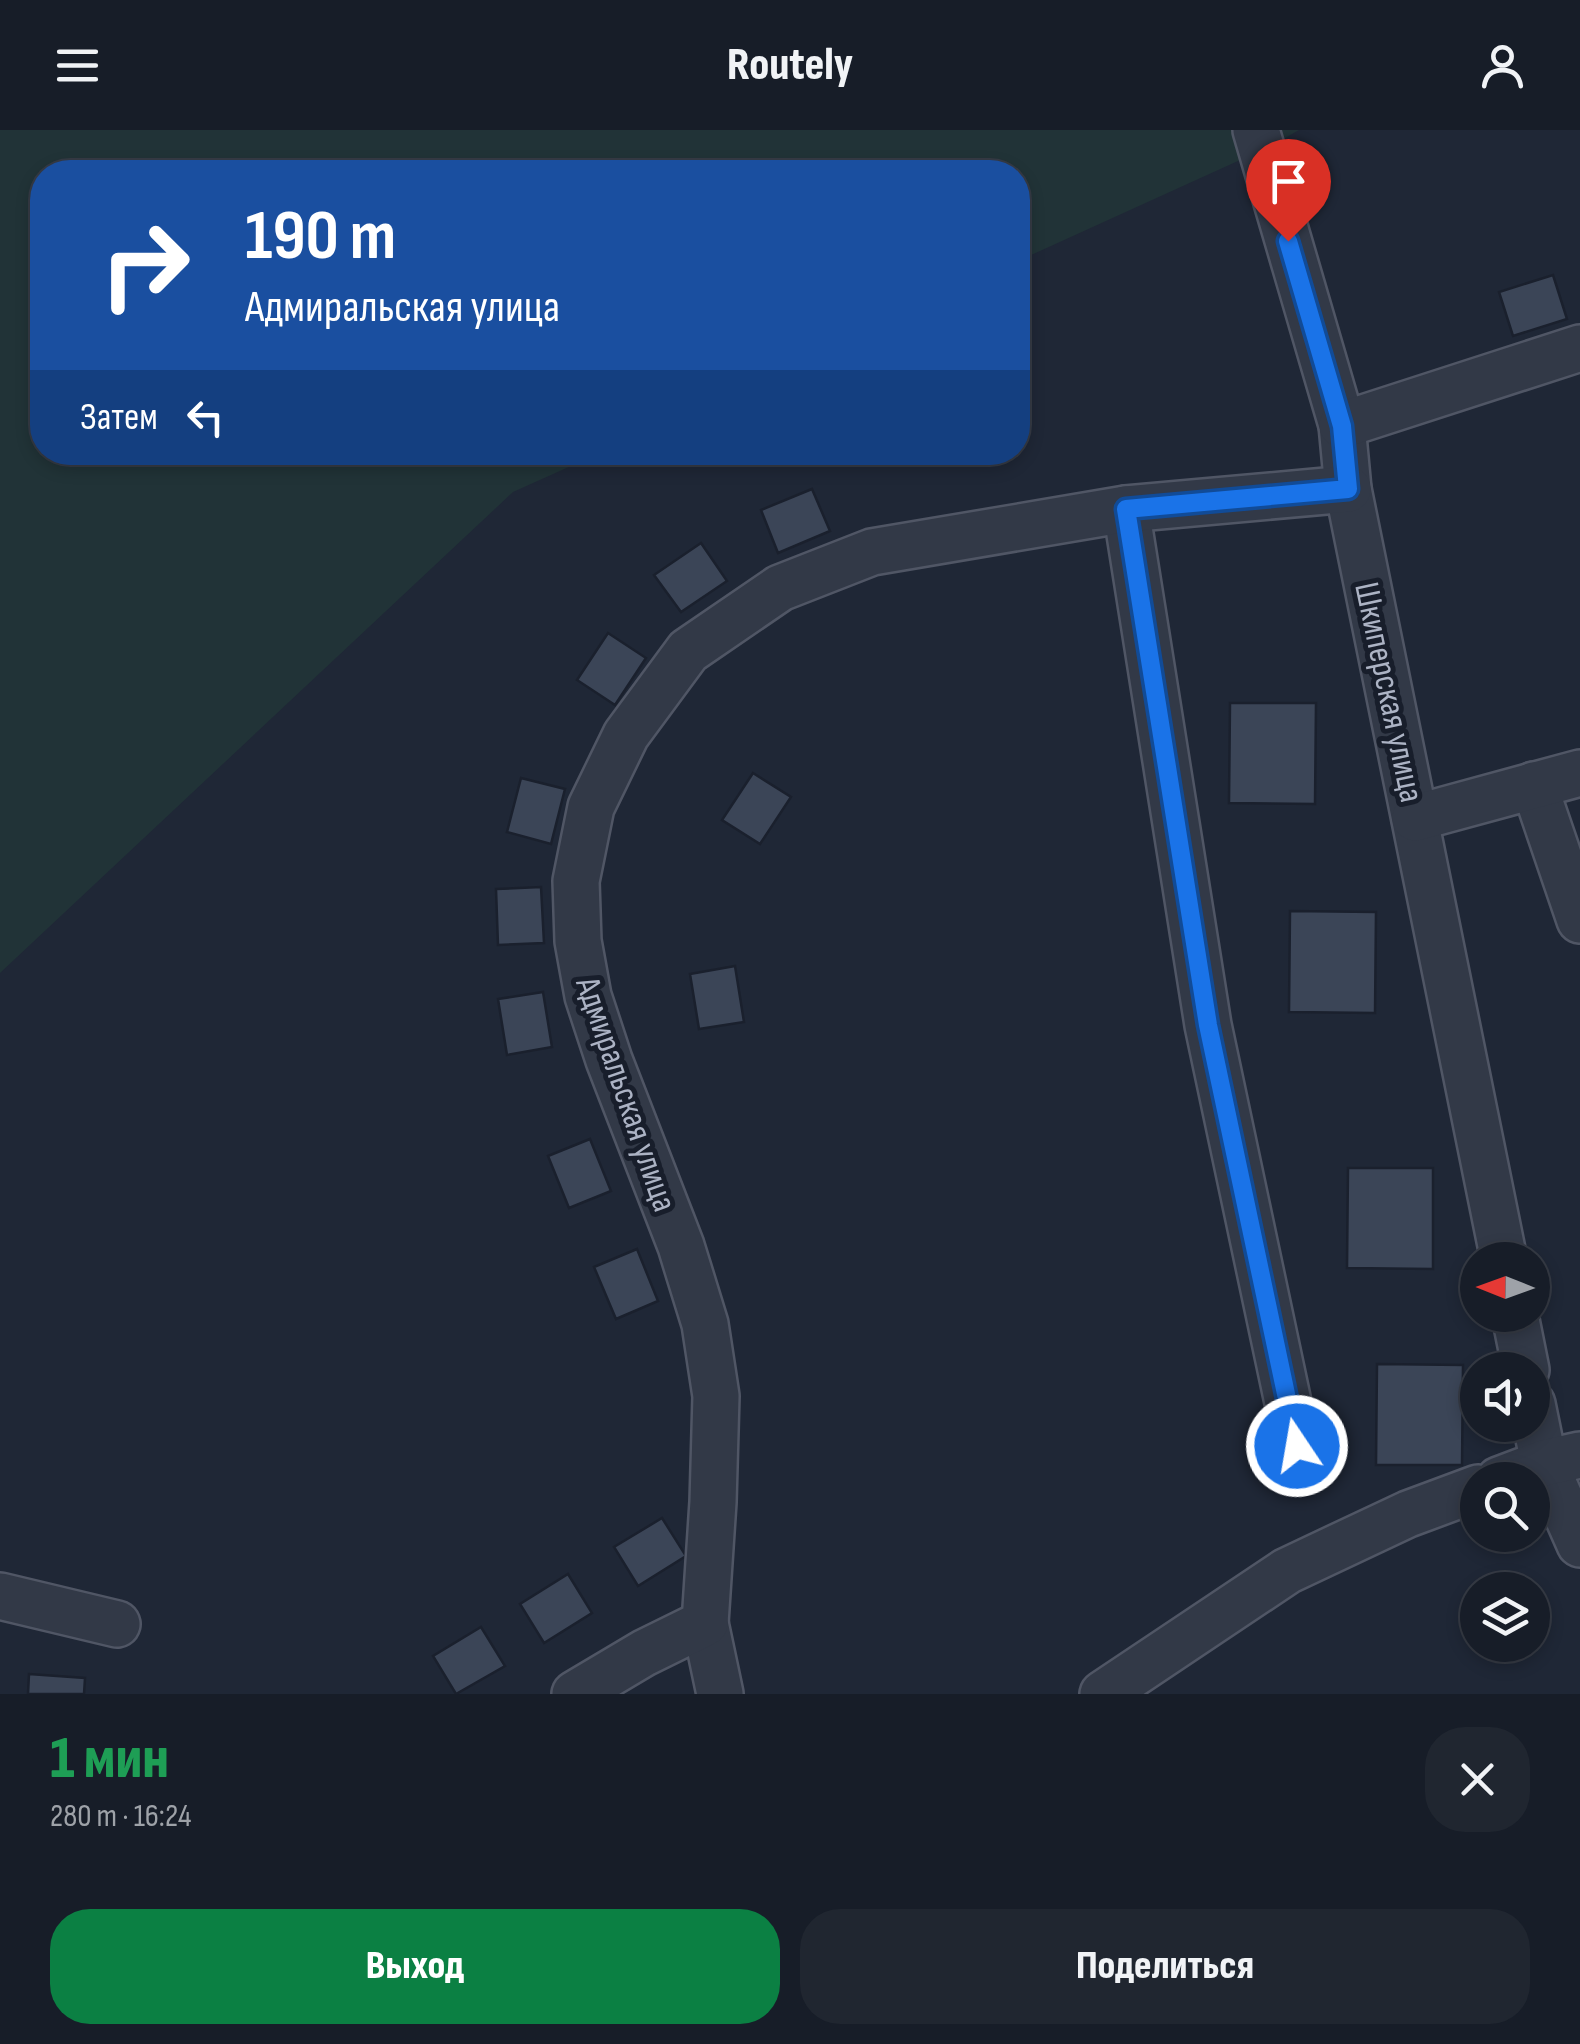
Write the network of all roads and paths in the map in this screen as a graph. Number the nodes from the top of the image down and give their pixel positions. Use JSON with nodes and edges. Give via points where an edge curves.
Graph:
{"nodes":[{"id":1,"x":1256,"y":130,"type":"edge"},
{"id":2,"x":1580,"y":348,"type":"edge"},
{"id":3,"x":1342,"y":426,"type":"junction"},
{"id":4,"x":1348,"y":489,"type":"junction"},
{"id":5,"x":1126,"y":509,"type":"junction"},
{"id":6,"x":1580,"y":774,"type":"edge"},
{"id":7,"x":1534,"y":786,"type":"junction"},
{"id":8,"x":1416,"y":818,"type":"junction"},
{"id":9,"x":1580,"y":920,"type":"edge"},
{"id":10,"x":1500,"y":1242,"type":"edge"},
{"id":11,"x":1550,"y":1437,"type":"edge"},
{"id":12,"x":1297,"y":1446,"type":"dead end"},
{"id":13,"x":1562,"y":1459,"type":"edge"},
{"id":14,"x":1460,"y":1495,"type":"edge"},
{"id":15,"x":1580,"y":1544,"type":"edge"},
{"id":16,"x":0,"y":1596,"type":"edge"},
{"id":17,"x":706,"y":1623,"type":"junction"},
{"id":18,"x":117,"y":1624,"type":"dead end"},
{"id":19,"x":575,"y":1694,"type":"edge"},
{"id":20,"x":720,"y":1694,"type":"edge"},
{"id":21,"x":1104,"y":1694,"type":"edge"}],
"edges":[{"from":1,"to":3,"type":"street","name":"Шкиперская улица"},
{"from":2,"to":3,"type":"street"},
{"from":3,"to":4,"type":"street","name":"Шкиперская улица"},
{"from":4,"to":5,"type":"street","name":"Адмиральская улица"},
{"from":4,"to":8,"type":"street","name":"Шкиперская улица"},
{"from":5,"to":12,"type":"street","via":[[1208,1025]]},
{"from":5,"to":17,"type":"street","name":"Адмиральская улица","via":[[872,552],[780,588],[688,651],[626,735],[591,807],[576,882],[588,996],[681,1246],[705,1324],[716,1396]]},
{"from":6,"to":7,"type":"street"},
{"from":7,"to":8,"type":"street"},
{"from":7,"to":9,"type":"street"},
{"from":8,"to":10,"type":"street","name":"Шкиперская улица"},
{"from":11,"to":13,"type":"street"},
{"from":13,"to":15,"type":"street"},
{"from":14,"to":21,"type":"street","via":[[1287,1572]]},
{"from":16,"to":18,"type":"street"},
{"from":17,"to":19,"type":"street"},
{"from":17,"to":20,"type":"street","name":"Адмиральская улица"}]}
